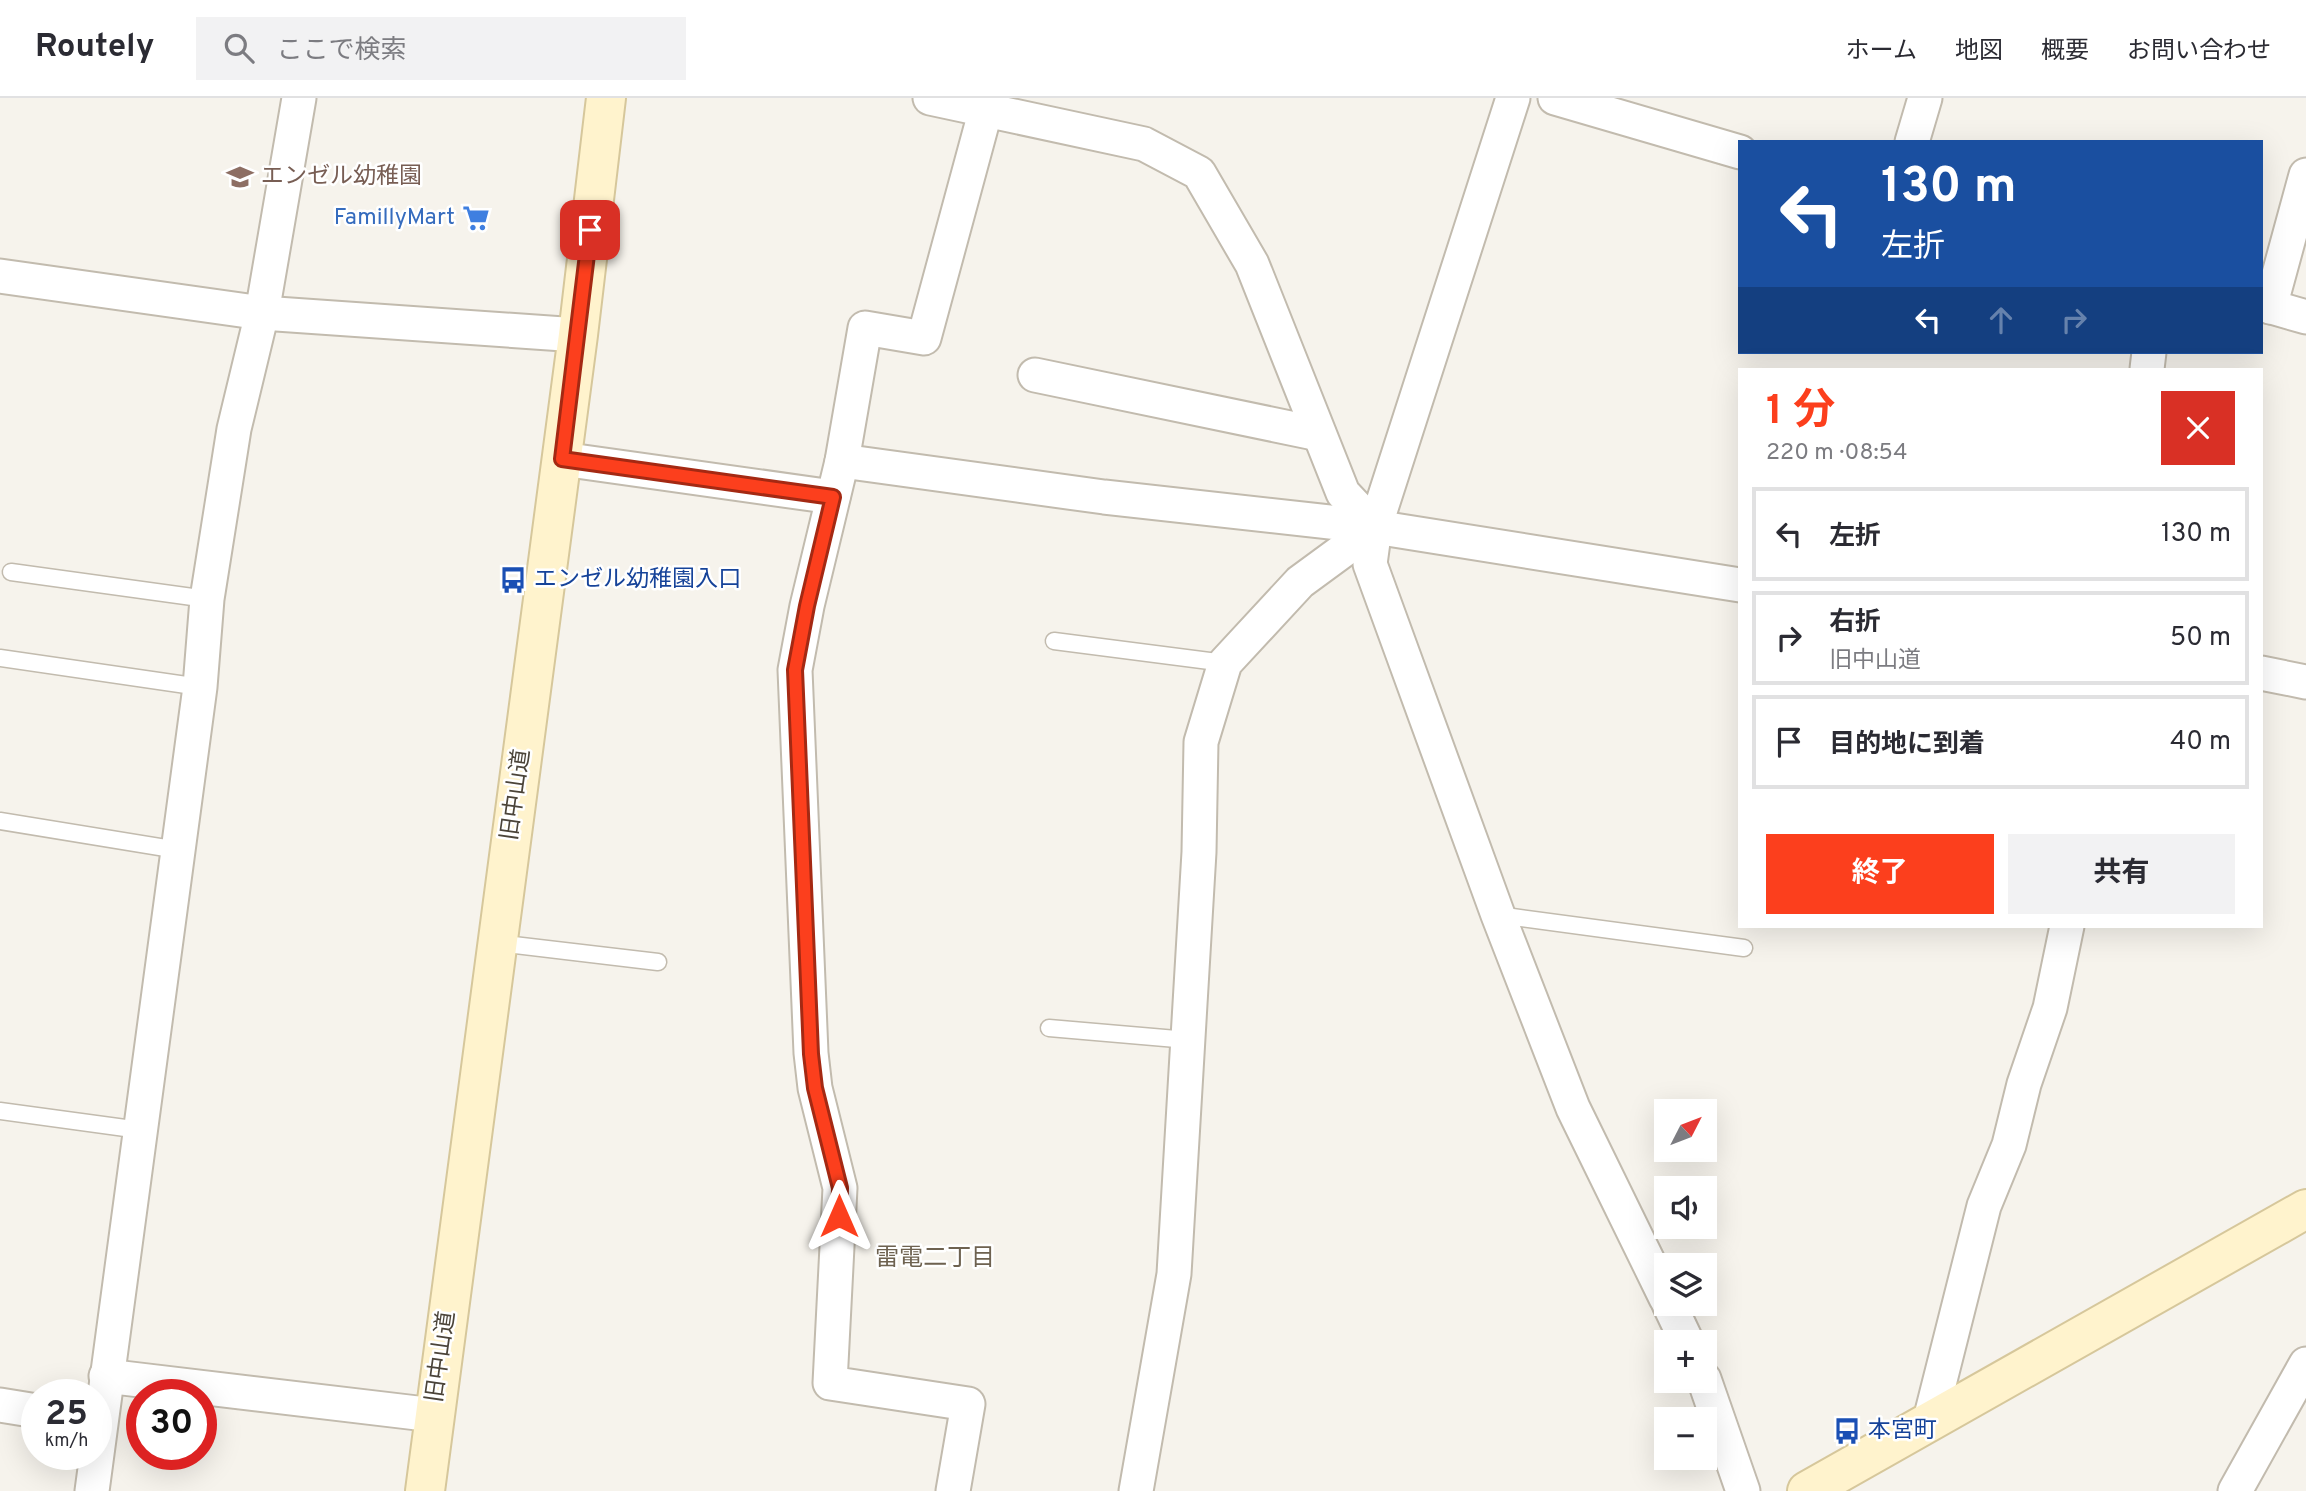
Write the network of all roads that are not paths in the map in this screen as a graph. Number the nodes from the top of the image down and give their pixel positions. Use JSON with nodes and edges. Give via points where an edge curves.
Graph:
{"nodes":[{"id":1,"x":299,"y":98,"type":"edge"},
{"id":2,"x":606,"y":98,"type":"edge"},
{"id":3,"x":930,"y":98,"type":"edge"},
{"id":4,"x":1513,"y":98,"type":"edge"},
{"id":5,"x":1555,"y":98,"type":"edge"},
{"id":6,"x":1925,"y":98,"type":"edge"},
{"id":7,"x":987,"y":104,"type":"edge"},
{"id":8,"x":1913,"y":140,"type":"edge"},
{"id":9,"x":1738,"y":151,"type":"edge"},
{"id":10,"x":2306,"y":175,"type":"edge"},
{"id":11,"x":0,"y":276,"type":"edge"},
{"id":12,"x":2265,"y":305,"type":"edge"},
{"id":13,"x":262,"y":313,"type":"junction"},
{"id":14,"x":2306,"y":317,"type":"edge"},
{"id":15,"x":578,"y":335,"type":"junction"},
{"id":16,"x":1035,"y":375,"type":"dead end"},
{"id":17,"x":1319,"y":434,"type":"junction"},
{"id":18,"x":562,"y":459,"type":"junction"},
{"id":19,"x":842,"y":461,"type":"junction"},
{"id":20,"x":833,"y":497,"type":"junction"},
{"id":21,"x":1375,"y":527,"type":"junction"},
{"id":22,"x":11,"y":572,"type":"dead end"},
{"id":23,"x":1738,"y":585,"type":"edge"},
{"id":24,"x":207,"y":599,"type":"junction"},
{"id":25,"x":1054,"y":640,"type":"dead end"},
{"id":26,"x":0,"y":658,"type":"edge"},
{"id":27,"x":1225,"y":663,"type":"junction"},
{"id":28,"x":2263,"y":673,"type":"edge"},
{"id":29,"x":2305,"y":678,"type":"edge"},
{"id":30,"x":200,"y":687,"type":"junction"},
{"id":31,"x":0,"y":821,"type":"edge"},
{"id":32,"x":178,"y":850,"type":"junction"},
{"id":33,"x":1498,"y":915,"type":"junction"},
{"id":34,"x":2067,"y":928,"type":"edge"},
{"id":35,"x":497,"y":943,"type":"junction"},
{"id":36,"x":1744,"y":948,"type":"dead end"},
{"id":37,"x":658,"y":962,"type":"dead end"},
{"id":38,"x":1049,"y":1028,"type":"dead end"},
{"id":39,"x":1188,"y":1041,"type":"junction"},
{"id":40,"x":0,"y":1111,"type":"edge"},
{"id":41,"x":140,"y":1130,"type":"junction"},
{"id":42,"x":2306,"y":1209,"type":"edge"},
{"id":43,"x":1654,"y":1273,"type":"edge"},
{"id":44,"x":2306,"y":1364,"type":"edge"},
{"id":45,"x":106,"y":1376,"type":"junction"},
{"id":46,"x":105,"y":1379,"type":"edge"},
{"id":47,"x":1709,"y":1393,"type":"edge"},
{"id":48,"x":0,"y":1405,"type":"edge"},
{"id":49,"x":21,"y":1408,"type":"edge"},
{"id":50,"x":434,"y":1415,"type":"junction"},
{"id":51,"x":1930,"y":1420,"type":"junction"},
{"id":52,"x":94,"y":1470,"type":"edge"},
{"id":53,"x":92,"y":1491,"type":"edge"},
{"id":54,"x":425,"y":1491,"type":"edge"},
{"id":55,"x":953,"y":1491,"type":"edge"},
{"id":56,"x":1136,"y":1491,"type":"edge"},
{"id":57,"x":1743,"y":1491,"type":"edge"},
{"id":58,"x":1807,"y":1491,"type":"edge"},
{"id":59,"x":2235,"y":1491,"type":"edge"}],
"edges":[{"from":1,"to":13,"type":"street"},
{"from":2,"to":15,"type":"main road","name":"旧中山道"},
{"from":3,"to":7,"type":"street"},
{"from":4,"to":21,"type":"street"},
{"from":5,"to":9,"type":"street"},
{"from":6,"to":8,"type":"street"},
{"from":7,"to":17,"type":"street","via":[[1144,144],[1199,173],[1252,264]]},
{"from":7,"to":19,"type":"street","via":[[924,338],[864,328]]},
{"from":10,"to":12,"type":"street"},
{"from":11,"to":13,"type":"street"},
{"from":12,"to":14,"type":"street"},
{"from":13,"to":15,"type":"street"},
{"from":13,"to":24,"type":"street","via":[[234,429]]},
{"from":15,"to":18,"type":"main road","name":"旧中山道"},
{"from":16,"to":17,"type":"street"},
{"from":17,"to":21,"type":"street","via":[[1343,494]]},
{"from":18,"to":20,"type":"street"},
{"from":18,"to":35,"type":"main road","name":"旧中山道"},
{"from":19,"to":20,"type":"street"},
{"from":19,"to":21,"type":"street","via":[[1104,497]]},
{"from":20,"to":55,"type":"street","via":[[795,670],[811,1054],[840,1188],[830,1383],[968,1404]]},
{"from":21,"to":23,"type":"street"},
{"from":21,"to":27,"type":"street","via":[[1300,582]]},
{"from":21,"to":33,"type":"street","via":[[1370,564]]},
{"from":22,"to":24,"type":"lane"},
{"from":24,"to":30,"type":"street"},
{"from":25,"to":27,"type":"lane"},
{"from":26,"to":30,"type":"lane"},
{"from":27,"to":39,"type":"street","via":[[1201,742]]},
{"from":28,"to":29,"type":"street"},
{"from":30,"to":32,"type":"street"},
{"from":31,"to":32,"type":"lane"},
{"from":32,"to":41,"type":"street"},
{"from":33,"to":36,"type":"lane"},
{"from":33,"to":43,"type":"street","via":[[1573,1108]]},
{"from":34,"to":51,"type":"street","via":[[2050,1008],[2009,1145],[1984,1206]]},
{"from":35,"to":37,"type":"lane"},
{"from":35,"to":50,"type":"main road","name":"旧中山道"},
{"from":38,"to":39,"type":"lane"},
{"from":39,"to":56,"type":"street","via":[[1174,1275]]},
{"from":40,"to":41,"type":"lane"},
{"from":41,"to":45,"type":"street"},
{"from":42,"to":51,"type":"main road"},
{"from":44,"to":59,"type":"street"},
{"from":45,"to":46,"type":"street"},
{"from":45,"to":50,"type":"street"},
{"from":47,"to":57,"type":"street"},
{"from":48,"to":49,"type":"street"},
{"from":50,"to":54,"type":"main road","name":"旧中山道"},
{"from":51,"to":58,"type":"main road"},
{"from":52,"to":53,"type":"street"}]}
